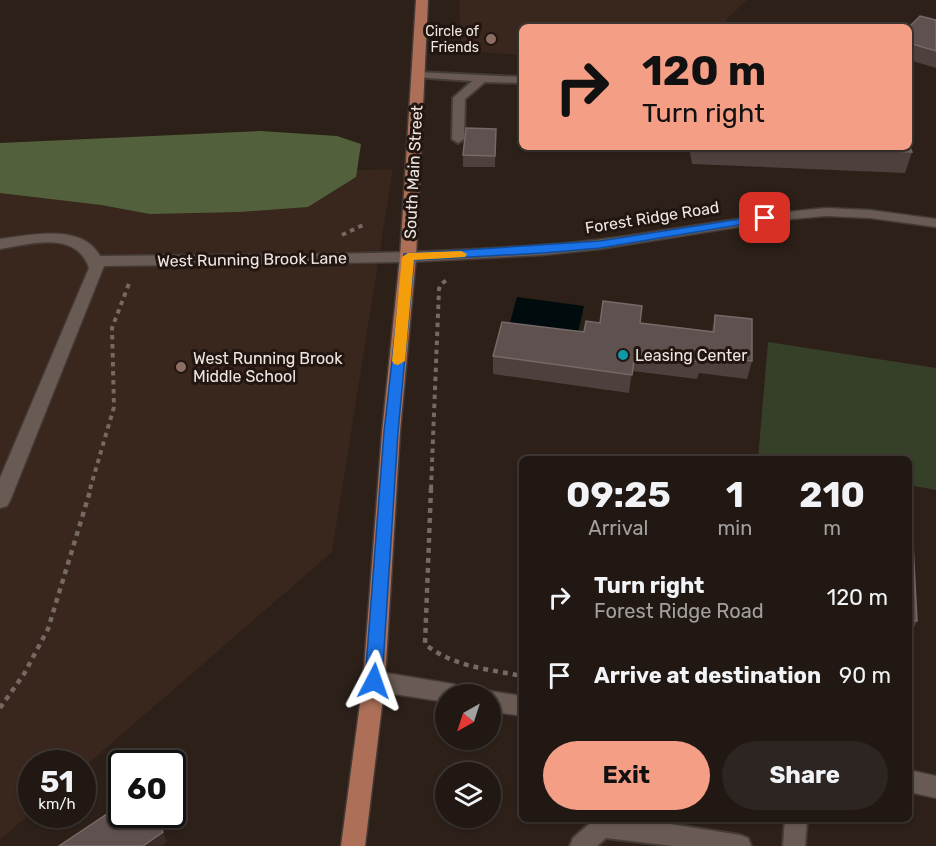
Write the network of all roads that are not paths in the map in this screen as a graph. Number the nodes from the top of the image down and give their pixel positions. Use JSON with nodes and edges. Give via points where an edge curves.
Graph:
{"nodes":[{"id":1,"x":422,"y":0,"type":"edge"},
{"id":2,"x":418,"y":75,"type":"junction"},
{"id":3,"x":482,"y":78,"type":"junction"},
{"id":4,"x":519,"y":80,"type":"edge"},
{"id":5,"x":458,"y":139,"type":"dead end"},
{"id":6,"x":936,"y":223,"type":"edge"},
{"id":7,"x":0,"y":244,"type":"edge"},
{"id":8,"x":408,"y":257,"type":"junction"},
{"id":9,"x":96,"y":261,"type":"junction"},
{"id":10,"x":0,"y":501,"type":"edge"},
{"id":11,"x":374,"y":681,"type":"junction"},
{"id":12,"x":435,"y":691,"type":"edge"},
{"id":13,"x":501,"y":703,"type":"edge"},
{"id":14,"x":519,"y":706,"type":"edge"},
{"id":15,"x":912,"y":783,"type":"edge"},
{"id":16,"x":936,"y":787,"type":"edge"},
{"id":17,"x":796,"y":822,"type":"edge"},
{"id":18,"x":353,"y":846,"type":"edge"},
{"id":19,"x":581,"y":846,"type":"edge"},
{"id":20,"x":740,"y":846,"type":"edge"},
{"id":21,"x":794,"y":846,"type":"edge"}],
"edges":[{"from":1,"to":2,"type":"main road","name":"South Main Street"},
{"from":2,"to":3,"type":"lane"},
{"from":2,"to":8,"type":"main road","name":"South Main Street"},
{"from":3,"to":4,"type":"lane"},
{"from":3,"to":5,"type":"lane","via":[[459,98]]},
{"from":6,"to":8,"type":"street","name":"Forest Ridge Road","via":[[826,212],[732,222],[600,244]]},
{"from":7,"to":9,"type":"street","via":[[70,240],[92,252]]},
{"from":8,"to":9,"type":"street","name":"West Running Brook Lane"},
{"from":8,"to":11,"type":"main road","name":"South Main Street"},
{"from":9,"to":10,"type":"street","via":[[97,268]]},
{"from":11,"to":12,"type":"street"},
{"from":11,"to":18,"type":"main road","name":"South Main Street"},
{"from":13,"to":14,"type":"street"},
{"from":15,"to":16,"type":"street"},
{"from":17,"to":21,"type":"lane"},
{"from":19,"to":20,"type":"lane","via":[[602,827]]}]}
